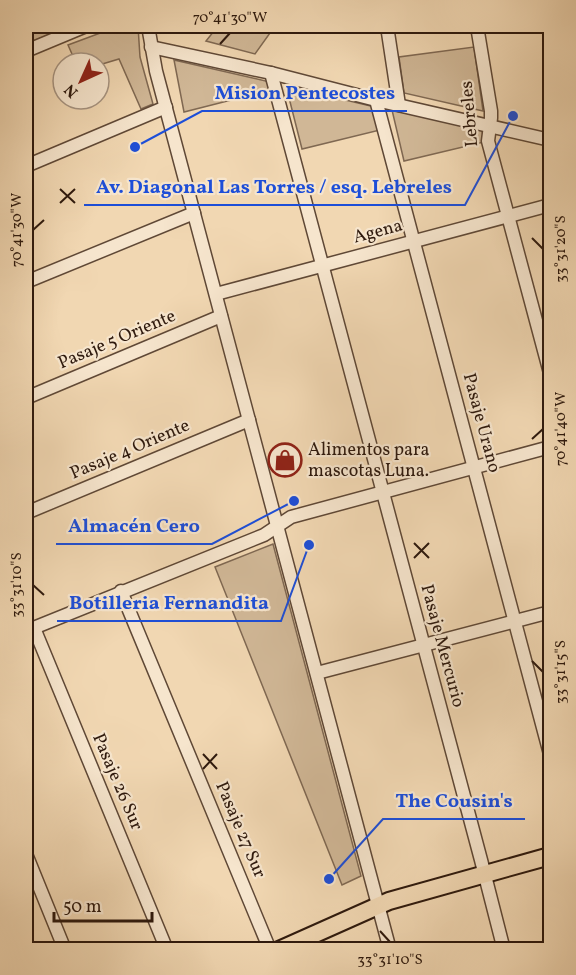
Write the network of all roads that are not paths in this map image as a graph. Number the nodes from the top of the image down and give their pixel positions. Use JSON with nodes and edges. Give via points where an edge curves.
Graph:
{"nodes":[{"id":1,"x":86,"y":26,"type":"edge"},
{"id":2,"x":148,"y":26,"type":"edge"},
{"id":3,"x":387,"y":26,"type":"edge"},
{"id":4,"x":477,"y":26,"type":"edge"},
{"id":5,"x":152,"y":47,"type":"junction"},
{"id":6,"x":26,"y":51,"type":"edge"},
{"id":7,"x":271,"y":73,"type":"junction"},
{"id":8,"x":376,"y":100,"type":"junction"},
{"id":9,"x":399,"y":105,"type":"junction"},
{"id":10,"x":166,"y":107,"type":"junction"},
{"id":11,"x":489,"y":126,"type":"junction"},
{"id":12,"x":550,"y":140,"type":"edge"},
{"id":13,"x":26,"y":166,"type":"edge"},
{"id":14,"x":550,"y":205,"type":"edge"},
{"id":15,"x":194,"y":213,"type":"junction"},
{"id":16,"x":509,"y":216,"type":"junction"},
{"id":17,"x":414,"y":241,"type":"junction"},
{"id":18,"x":322,"y":266,"type":"junction"},
{"id":19,"x":26,"y":282,"type":"edge"},
{"id":20,"x":216,"y":294,"type":"junction"},
{"id":21,"x":221,"y":316,"type":"junction"},
{"id":22,"x":550,"y":373,"type":"edge"},
{"id":23,"x":26,"y":398,"type":"edge"},
{"id":24,"x":249,"y":420,"type":"junction"},
{"id":25,"x":550,"y":447,"type":"edge"},
{"id":26,"x":474,"y":468,"type":"junction"},
{"id":27,"x":382,"y":492,"type":"junction"},
{"id":28,"x":26,"y":513,"type":"edge"},
{"id":29,"x":278,"y":526,"type":"junction"},
{"id":30,"x":121,"y":591,"type":"junction"},
{"id":31,"x":550,"y":612,"type":"edge"},
{"id":32,"x":515,"y":621,"type":"junction"},
{"id":33,"x":30,"y":629,"type":"edge"},
{"id":34,"x":423,"y":645,"type":"junction"},
{"id":35,"x":317,"y":673,"type":"junction"},
{"id":36,"x":550,"y":754,"type":"edge"},
{"id":37,"x":26,"y":854,"type":"edge"},
{"id":38,"x":550,"y":856,"type":"edge"},
{"id":39,"x":484,"y":873,"type":"junction"},
{"id":40,"x":378,"y":905,"type":"junction"},
{"id":41,"x":65,"y":950,"type":"edge"},
{"id":42,"x":167,"y":950,"type":"edge"},
{"id":43,"x":270,"y":950,"type":"edge"},
{"id":44,"x":279,"y":950,"type":"edge"},
{"id":45,"x":390,"y":950,"type":"edge"},
{"id":46,"x":504,"y":950,"type":"edge"}],
"edges":[{"from":1,"to":6,"type":"street"},
{"from":2,"to":5,"type":"street"},
{"from":3,"to":9,"type":"street"},
{"from":4,"to":11,"type":"street","name":"Lebreles"},
{"from":5,"to":7,"type":"street"},
{"from":5,"to":10,"type":"street"},
{"from":7,"to":8,"type":"street"},
{"from":7,"to":18,"type":"street","name":"Pasaje Mercurio"},
{"from":8,"to":9,"type":"street"},
{"from":8,"to":17,"type":"street","name":"Pasaje Urano"},
{"from":9,"to":11,"type":"street"},
{"from":10,"to":13,"type":"street"},
{"from":10,"to":15,"type":"street"},
{"from":11,"to":12,"type":"street"},
{"from":11,"to":16,"type":"street","name":"Lebreles","via":[[488,141]]},
{"from":14,"to":16,"type":"street","name":"Agena"},
{"from":15,"to":19,"type":"street"},
{"from":15,"to":20,"type":"street"},
{"from":16,"to":17,"type":"street","name":"Agena"},
{"from":16,"to":22,"type":"street","name":"Lebreles"},
{"from":17,"to":18,"type":"street","name":"Agena"},
{"from":17,"to":26,"type":"street","name":"Pasaje Urano"},
{"from":18,"to":20,"type":"street","name":"Agena"},
{"from":18,"to":27,"type":"street","name":"Pasaje Mercurio"},
{"from":20,"to":21,"type":"street"},
{"from":21,"to":23,"type":"street","name":"Pasaje 5 Oriente"},
{"from":21,"to":24,"type":"street"},
{"from":24,"to":28,"type":"street","name":"Pasaje 4 Oriente"},
{"from":24,"to":29,"type":"street"},
{"from":25,"to":26,"type":"street"},
{"from":26,"to":27,"type":"street"},
{"from":26,"to":32,"type":"street","name":"Pasaje Urano"},
{"from":27,"to":29,"type":"street","via":[[291,517]]},
{"from":27,"to":34,"type":"street","name":"Pasaje Mercurio"},
{"from":29,"to":30,"type":"street"},
{"from":29,"to":35,"type":"street"},
{"from":30,"to":33,"type":"street"},
{"from":30,"to":43,"type":"street","name":"Pasaje 27 Sur"},
{"from":31,"to":32,"type":"street"},
{"from":32,"to":34,"type":"street"},
{"from":32,"to":36,"type":"street","name":"Pasaje Urano"},
{"from":33,"to":42,"type":"street","name":"Pasaje 26 Sur"},
{"from":34,"to":35,"type":"street"},
{"from":34,"to":39,"type":"street","name":"Pasaje Mercurio"},
{"from":35,"to":40,"type":"street"},
{"from":37,"to":41,"type":"street"},
{"from":38,"to":39,"type":"main road"},
{"from":39,"to":40,"type":"main road"},
{"from":39,"to":46,"type":"street","name":"Pasaje Mercurio"},
{"from":40,"to":44,"type":"main road"},
{"from":40,"to":45,"type":"street"}]}
